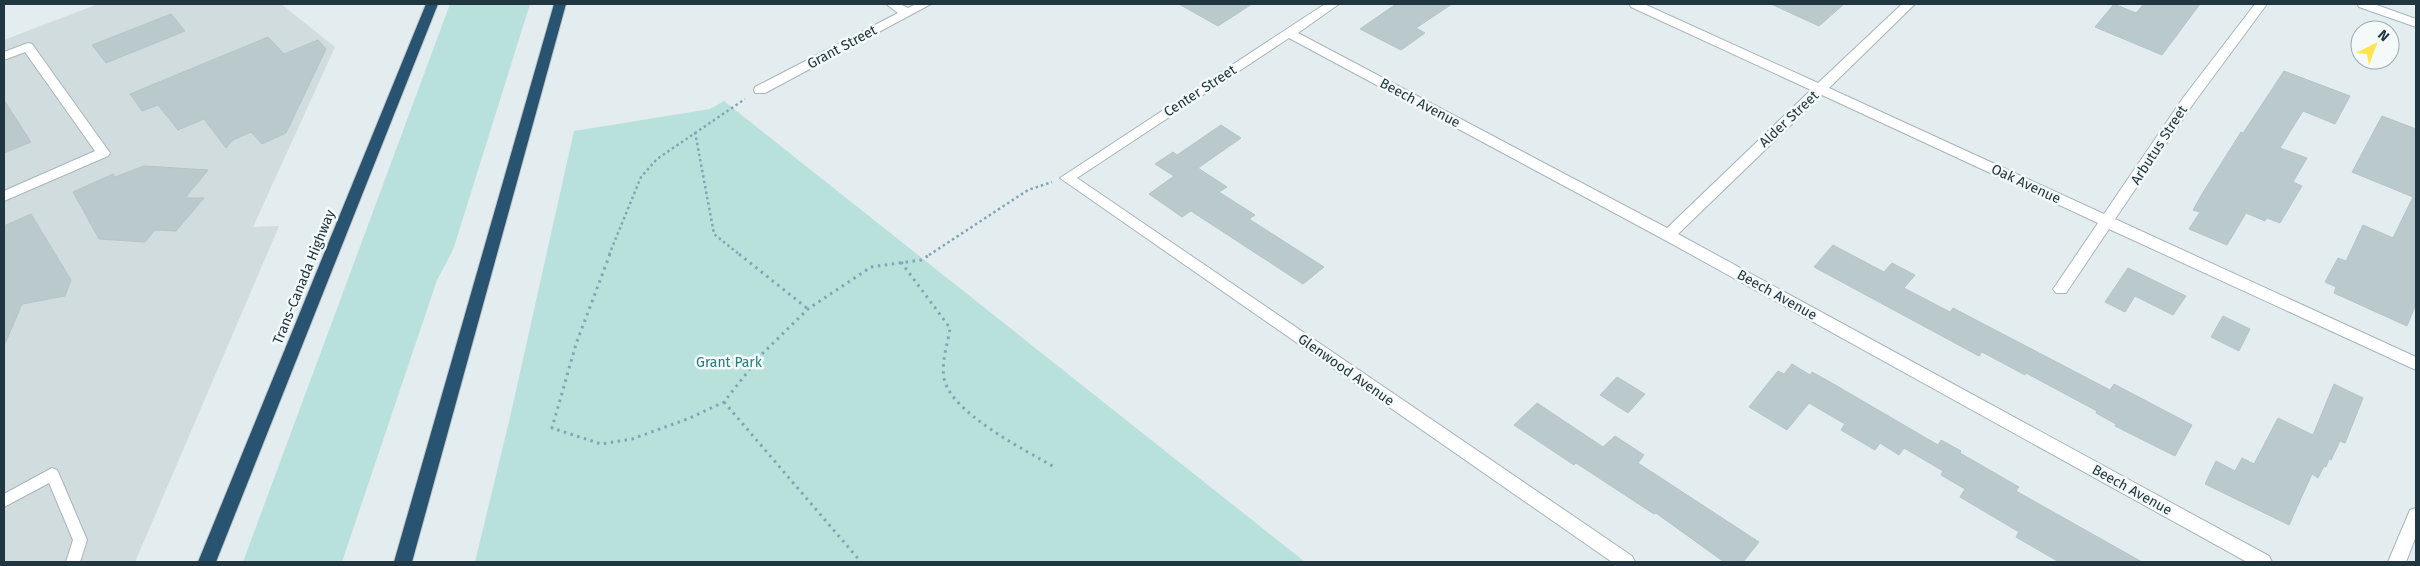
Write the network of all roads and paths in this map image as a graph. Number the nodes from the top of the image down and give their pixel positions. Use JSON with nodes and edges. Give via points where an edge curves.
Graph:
{"nodes":[{"id":1,"x":432,"y":4,"type":"edge"},
{"id":2,"x":560,"y":4,"type":"edge"},
{"id":3,"x":892,"y":4,"type":"edge"},
{"id":4,"x":924,"y":4,"type":"edge"},
{"id":5,"x":1333,"y":4,"type":"edge"},
{"id":6,"x":1635,"y":4,"type":"edge"},
{"id":7,"x":1909,"y":4,"type":"edge"},
{"id":8,"x":2261,"y":4,"type":"edge"},
{"id":9,"x":2363,"y":4,"type":"edge"},
{"id":10,"x":907,"y":13,"type":"junction"},
{"id":11,"x":2416,"y":23,"type":"edge"},
{"id":12,"x":1289,"y":33,"type":"junction"},
{"id":13,"x":4,"y":56,"type":"edge"},
{"id":14,"x":1821,"y":89,"type":"junction"},
{"id":15,"x":760,"y":90,"type":"joint"},
{"id":16,"x":695,"y":132,"type":"junction"},
{"id":17,"x":1067,"y":178,"type":"junction"},
{"id":18,"x":4,"y":196,"type":"edge"},
{"id":19,"x":2108,"y":222,"type":"junction"},
{"id":20,"x":1668,"y":235,"type":"junction"},
{"id":21,"x":901,"y":262,"type":"junction"},
{"id":22,"x":2061,"y":289,"type":"dead end"},
{"id":23,"x":808,"y":309,"type":"junction"},
{"id":24,"x":2416,"y":364,"type":"edge"},
{"id":25,"x":724,"y":402,"type":"junction"},
{"id":26,"x":1056,"y":468,"type":"dead end"},
{"id":27,"x":4,"y":501,"type":"edge"},
{"id":28,"x":2416,"y":515,"type":"edge"},
{"id":29,"x":73,"y":562,"type":"edge"},
{"id":30,"x":207,"y":562,"type":"edge"},
{"id":31,"x":404,"y":562,"type":"edge"},
{"id":32,"x":861,"y":562,"type":"edge"},
{"id":33,"x":1626,"y":562,"type":"edge"},
{"id":34,"x":2262,"y":562,"type":"edge"},
{"id":35,"x":2397,"y":562,"type":"edge"}],
"edges":[{"from":1,"to":30,"type":"highway","name":"Trans-Canada Highway"},
{"from":2,"to":31,"type":"highway"},
{"from":3,"to":10,"type":"street"},
{"from":4,"to":10,"type":"street","name":"Grant Street"},
{"from":5,"to":12,"type":"street","name":"Center Street"},
{"from":6,"to":14,"type":"street","name":"Oak Avenue"},
{"from":7,"to":14,"type":"street","name":"Alder Street"},
{"from":8,"to":19,"type":"street","name":"Arbutus Street","via":[[2188,101]]},
{"from":9,"to":11,"type":"street"},
{"from":10,"to":15,"type":"street","name":"Grant Street"},
{"from":12,"to":17,"type":"street","name":"Center Street"},
{"from":12,"to":20,"type":"street","name":"Beech Avenue"},
{"from":13,"to":18,"type":"street","via":[[28,47],[103,153]]},
{"from":14,"to":19,"type":"street","name":"Oak Avenue"},
{"from":14,"to":20,"type":"street","name":"Alder Street"},
{"from":15,"to":16,"type":"path"},
{"from":16,"to":23,"type":"path","via":[[714,234]]},
{"from":16,"to":25,"type":"path","via":[[657,159],[641,177],[576,344],[552,428],[601,444],[609,443],[632,439]]},
{"from":17,"to":21,"type":"path","via":[[1028,190],[921,260]]},
{"from":17,"to":33,"type":"street","name":"Glenwood Avenue"},
{"from":19,"to":22,"type":"street","name":"Arbutus Street"},
{"from":19,"to":24,"type":"street","name":"Oak Avenue"},
{"from":20,"to":34,"type":"street","name":"Beech Avenue"},
{"from":21,"to":23,"type":"path","via":[[871,267]]},
{"from":21,"to":26,"type":"path","via":[[950,328],[944,379],[955,399],[976,419]]},
{"from":23,"to":25,"type":"path","via":[[760,356]]},
{"from":25,"to":32,"type":"path"},
{"from":27,"to":29,"type":"lane","via":[[52,474],[80,540]]},
{"from":28,"to":35,"type":"street"}]}
